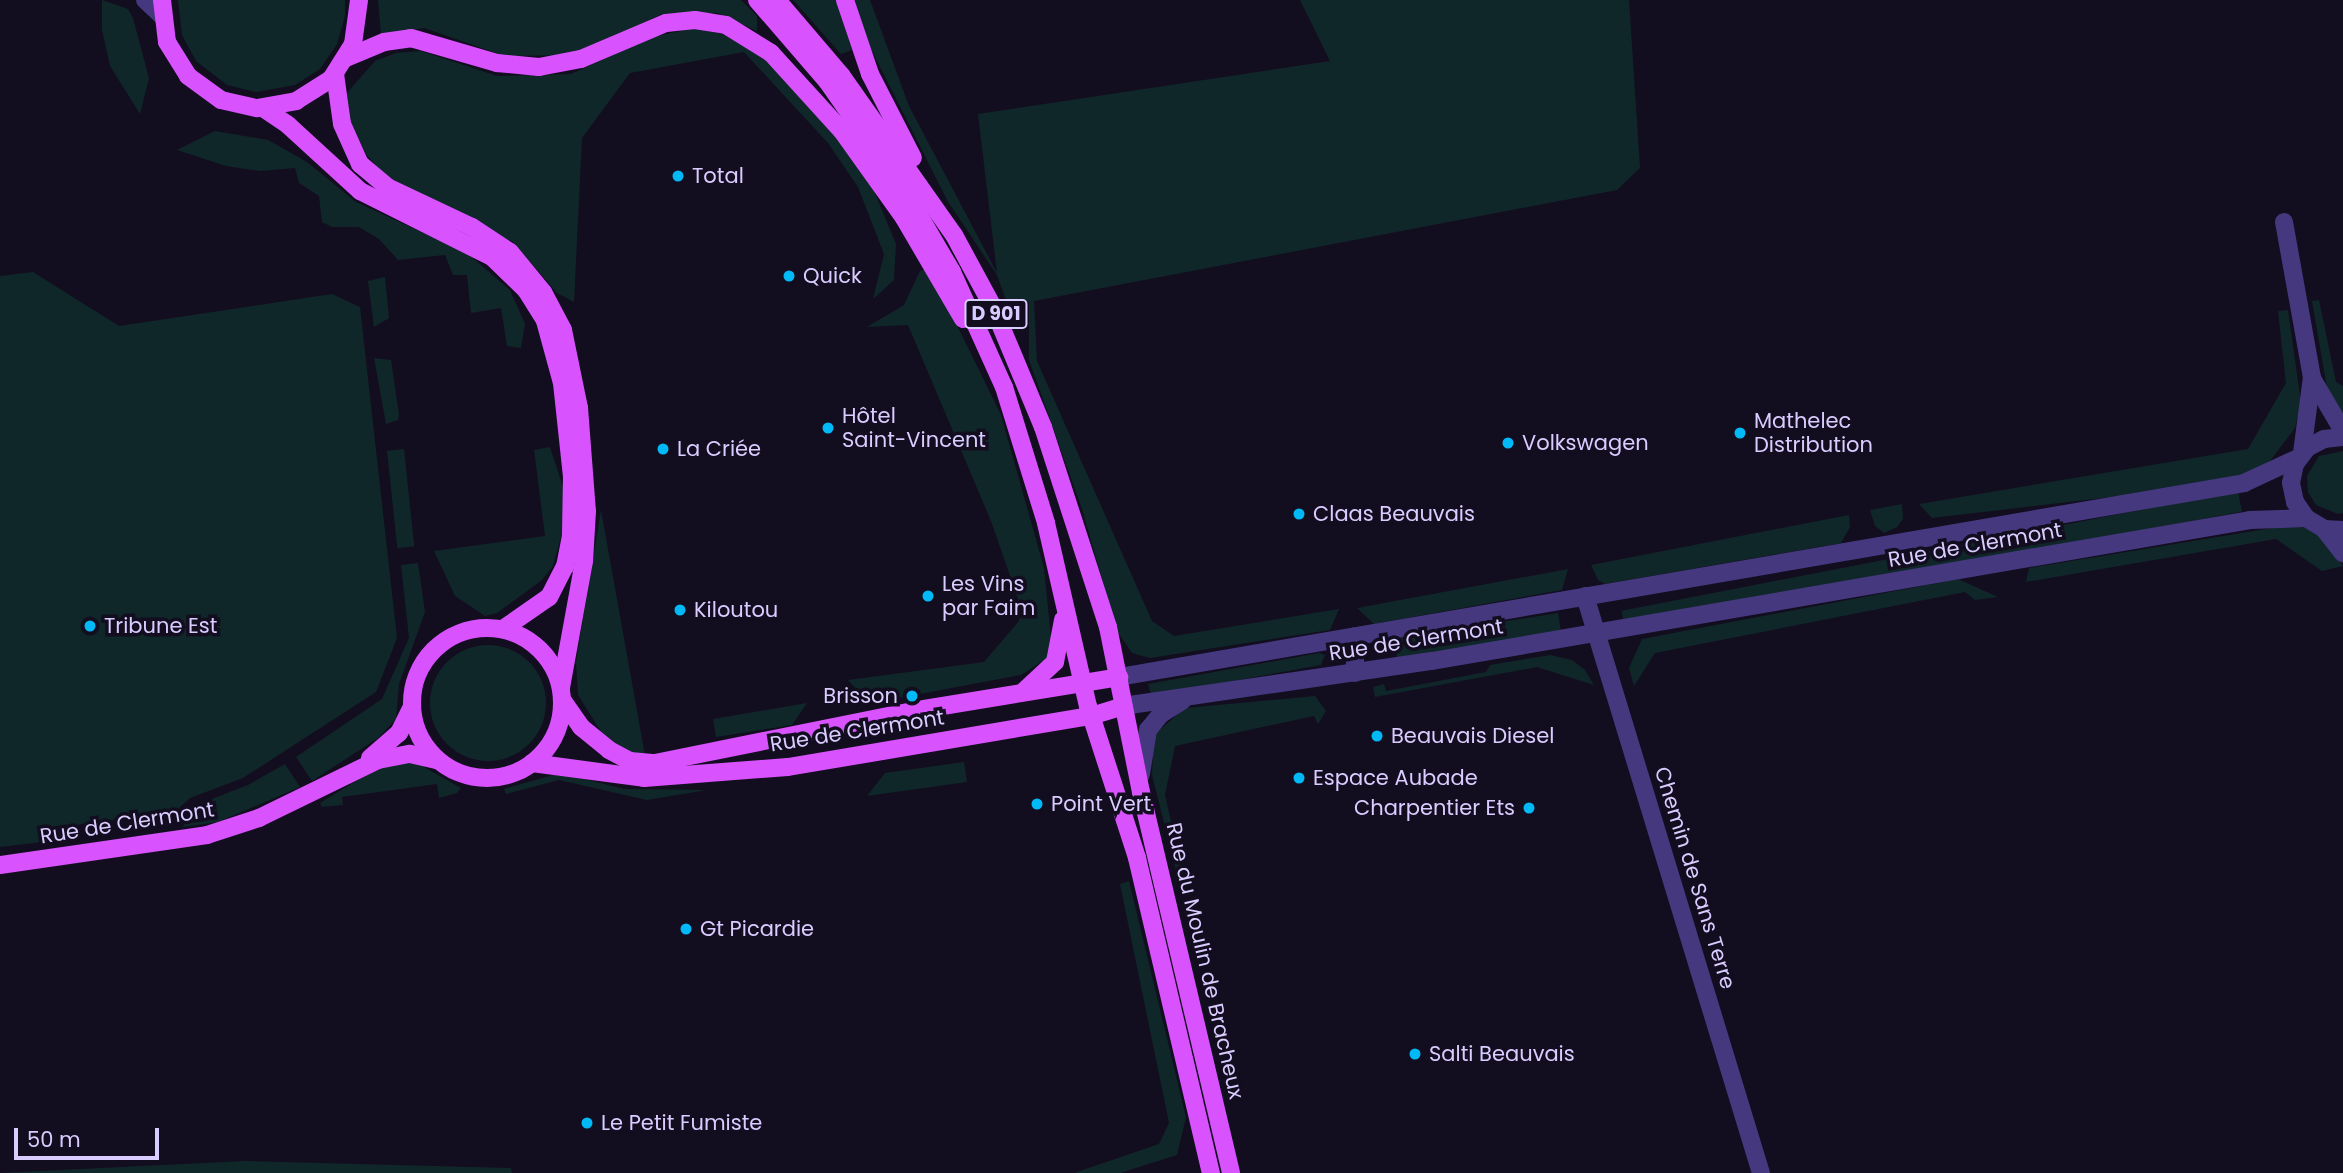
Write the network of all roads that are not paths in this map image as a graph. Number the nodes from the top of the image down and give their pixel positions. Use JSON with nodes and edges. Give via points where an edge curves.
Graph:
{"nodes":[{"id":1,"x":145,"y":0,"type":"edge"},
{"id":2,"x":757,"y":0,"type":"edge"},
{"id":3,"x":777,"y":0,"type":"edge"},
{"id":4,"x":845,"y":0,"type":"edge"},
{"id":5,"x":360,"y":5,"type":"edge"},
{"id":6,"x":162,"y":8,"type":"edge"},
{"id":7,"x":346,"y":58,"type":"junction"},
{"id":8,"x":335,"y":74,"type":"junction"},
{"id":9,"x":263,"y":108,"type":"junction"},
{"id":10,"x":2284,"y":222,"type":"dead end"},
{"id":11,"x":954,"y":236,"type":"junction"},
{"id":12,"x":2312,"y":377,"type":"junction"},
{"id":13,"x":1012,"y":408,"type":"junction"},
{"id":14,"x":2343,"y":431,"type":"edge"},
{"id":15,"x":2343,"y":437,"type":"edge"},
{"id":16,"x":2300,"y":455,"type":"junction"},
{"id":17,"x":2306,"y":518,"type":"junction"},
{"id":18,"x":2324,"y":528,"type":"junction"},
{"id":19,"x":2343,"y":530,"type":"edge"},
{"id":20,"x":2343,"y":553,"type":"edge"},
{"id":21,"x":1585,"y":596,"type":"junction"},
{"id":22,"x":1064,"y":603,"type":"junction"},
{"id":23,"x":503,"y":629,"type":"junction"},
{"id":24,"x":1595,"y":633,"type":"junction"},
{"id":25,"x":1355,"y":636,"type":"junction"},
{"id":26,"x":1355,"y":673,"type":"junction"},
{"id":27,"x":1119,"y":677,"type":"junction"},
{"id":28,"x":1083,"y":683,"type":"junction"},
{"id":29,"x":562,"y":694,"type":"junction"},
{"id":30,"x":1014,"y":695,"type":"junction"},
{"id":31,"x":1200,"y":696,"type":"junction"},
{"id":32,"x":412,"y":705,"type":"junction"},
{"id":33,"x":1123,"y":706,"type":"junction"},
{"id":34,"x":1091,"y":716,"type":"junction"},
{"id":35,"x":440,"y":762,"type":"junction"},
{"id":36,"x":532,"y":763,"type":"junction"},
{"id":37,"x":334,"y":780,"type":"junction"},
{"id":38,"x":1141,"y":792,"type":"junction"},
{"id":39,"x":0,"y":865,"type":"edge"},
{"id":40,"x":1211,"y":1173,"type":"edge"},
{"id":41,"x":1231,"y":1173,"type":"edge"},
{"id":42,"x":1761,"y":1173,"type":"edge"}],
"edges":[{"from":1,"to":6,"type":"street"},
{"from":2,"to":13,"type":"main road","number":"D 901","via":[[827,81],[925,223],[969,306]]},
{"from":3,"to":11,"type":"main road","number":"D 901","via":[[848,85]]},
{"from":4,"to":11,"type":"main road","via":[[870,74]]},
{"from":5,"to":7,"type":"main road"},
{"from":6,"to":9,"type":"main road","via":[[170,48],[193,81],[221,100]]},
{"from":7,"to":8,"type":"main road"},
{"from":7,"to":13,"type":"main road","via":[[384,42],[411,38],[497,63],[539,67],[581,59],[666,23],[712,22],[741,31],[788,68],[864,161],[932,263]]},
{"from":8,"to":9,"type":"main road","via":[[296,101]]},
{"from":8,"to":29,"type":"main road","via":[[342,124],[360,163],[387,187],[510,252],[543,292],[563,330],[576,387],[587,511],[584,561]]},
{"from":9,"to":23,"type":"main road","via":[[360,191],[492,257],[526,290],[545,321],[562,383],[572,476],[570,536],[565,566],[549,597]]},
{"from":10,"to":12,"type":"street"},
{"from":11,"to":27,"type":"main road","number":"D 901","via":[[997,316],[1044,427],[1104,610]]},
{"from":12,"to":14,"type":"street"},
{"from":12,"to":16,"type":"street"},
{"from":13,"to":22,"type":"main road","number":"D 901"},
{"from":15,"to":16,"type":"street","name":"Rue de Clermont","via":[[2318,441]]},
{"from":16,"to":17,"type":"street","via":[[2291,489]]},
{"from":16,"to":21,"type":"street","name":"Rue de Clermont","via":[[2244,483]]},
{"from":17,"to":18,"type":"street"},
{"from":17,"to":24,"type":"street","name":"Rue de Clermont","via":[[2250,520]]},
{"from":18,"to":19,"type":"street"},
{"from":18,"to":20,"type":"street"},
{"from":21,"to":24,"type":"street","name":"Chemin de Sans Terre"},
{"from":21,"to":25,"type":"street","name":"Rue de Clermont"},
{"from":22,"to":28,"type":"main road","number":"D 901"},
{"from":22,"to":30,"type":"main road","via":[[1063,635],[1055,662],[1038,682]]},
{"from":23,"to":29,"type":"main road","via":[[541,650]]},
{"from":23,"to":32,"type":"main road","via":[[473,629],[442,642],[420,668]]},
{"from":24,"to":26,"type":"street","name":"Rue de Clermont"},
{"from":24,"to":42,"type":"street","name":"Chemin de Sans Terre"},
{"from":25,"to":26,"type":"street"},
{"from":25,"to":27,"type":"street","name":"Rue de Clermont"},
{"from":26,"to":31,"type":"street","name":"Rue de Clermont"},
{"from":27,"to":28,"type":"main road","name":"Rue de Clermont"},
{"from":27,"to":33,"type":"main road","name":"Rue du Moulin de Bracheux"},
{"from":28,"to":30,"type":"main road","name":"Rue de Clermont"},
{"from":28,"to":34,"type":"main road","name":"Rue du Moulin de Bracheux"},
{"from":29,"to":30,"type":"main road","name":"Rue de Clermont","via":[[581,727],[609,750],[630,761],[655,763]]},
{"from":29,"to":36,"type":"main road","via":[[553,740]]},
{"from":31,"to":33,"type":"street","name":"Rue de Clermont"},
{"from":31,"to":38,"type":"street","via":[[1176,704],[1148,730],[1142,748]]},
{"from":32,"to":35,"type":"main road","via":[[418,733]]},
{"from":32,"to":37,"type":"main road","name":"Rue de Clermont","via":[[404,726],[391,741]]},
{"from":33,"to":34,"type":"main road","name":"Rue de Clermont"},
{"from":33,"to":38,"type":"main road","name":"Rue du Moulin de Bracheux"},
{"from":34,"to":36,"type":"main road","name":"Rue de Clermont","via":[[775,768],[644,778]]},
{"from":34,"to":40,"type":"main road","name":"Rue du Moulin de Bracheux","via":[[1140,871]]},
{"from":35,"to":36,"type":"main road","via":[[465,775],[485,778],[510,775]]},
{"from":35,"to":37,"type":"main road","name":"Rue de Clermont","via":[[418,755],[390,757]]},
{"from":37,"to":39,"type":"main road","name":"Rue de Clermont","via":[[259,818],[207,835]]},
{"from":38,"to":41,"type":"main road","name":"Rue du Moulin de Bracheux"}]}
